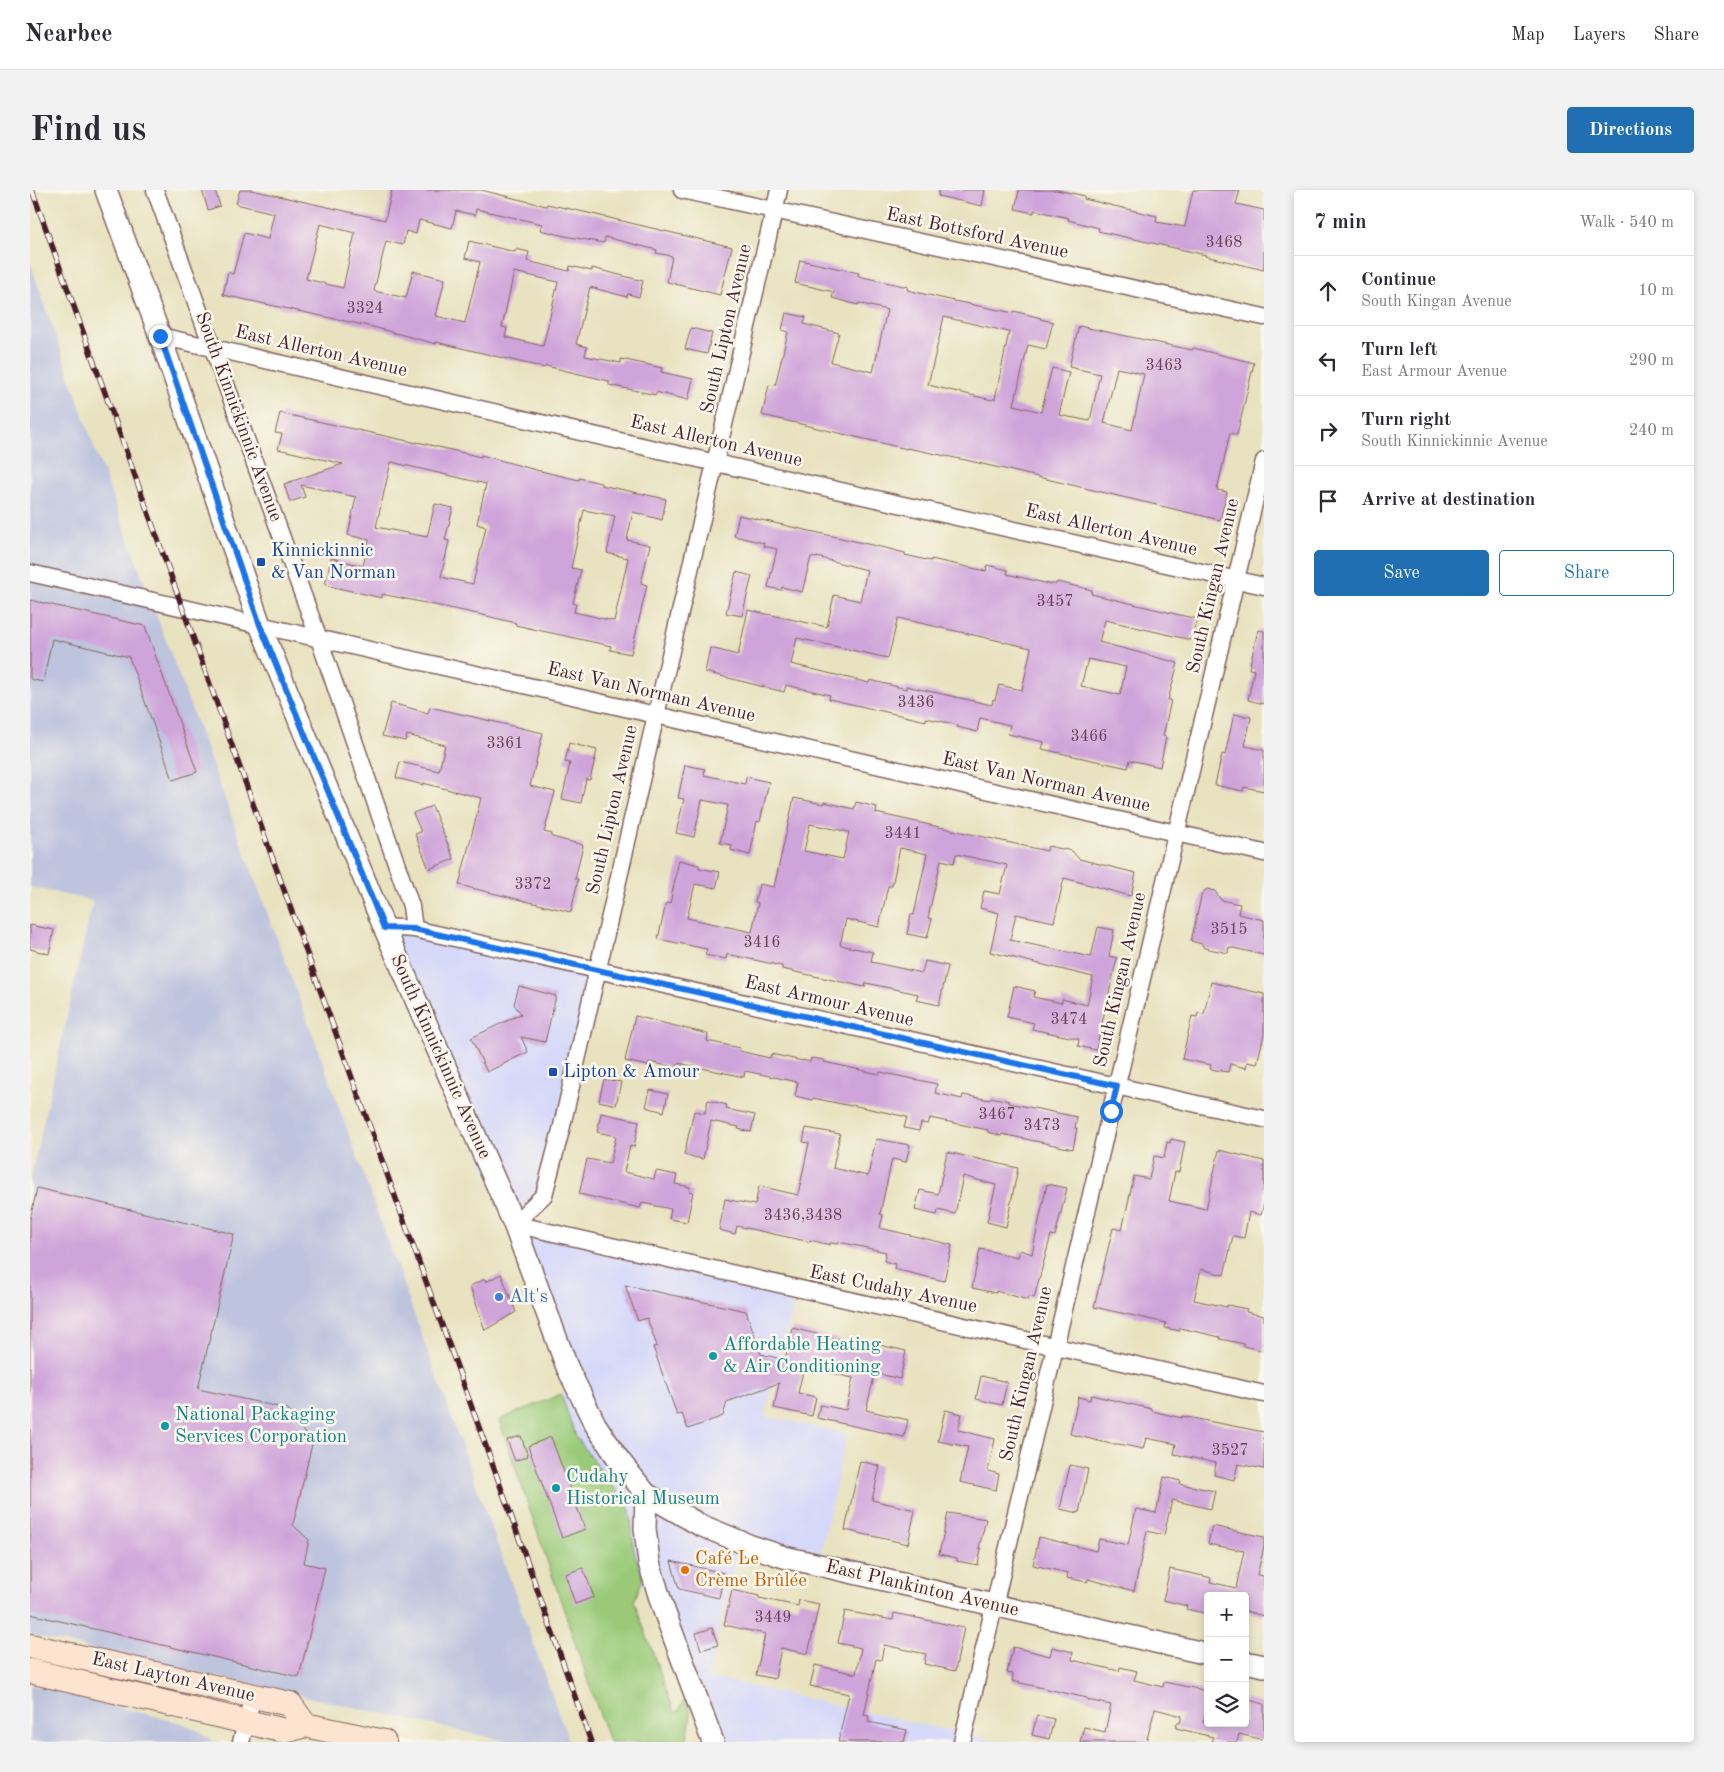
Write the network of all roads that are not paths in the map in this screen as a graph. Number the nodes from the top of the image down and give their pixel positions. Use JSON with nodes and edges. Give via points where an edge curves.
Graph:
{"nodes":[{"id":1,"x":106,"y":190,"type":"edge"},
{"id":2,"x":155,"y":190,"type":"edge"},
{"id":3,"x":682,"y":190,"type":"edge"},
{"id":4,"x":779,"y":190,"type":"edge"},
{"id":5,"x":774,"y":211,"type":"junction"},
{"id":6,"x":1264,"y":317,"type":"edge"},
{"id":7,"x":160,"y":336,"type":"junction"},
{"id":8,"x":213,"y":348,"type":"junction"},
{"id":9,"x":1264,"y":461,"type":"edge"},
{"id":10,"x":716,"y":463,"type":"junction"},
{"id":11,"x":30,"y":573,"type":"edge"},
{"id":12,"x":1237,"y":579,"type":"junction"},
{"id":13,"x":1264,"y":586,"type":"edge"},
{"id":14,"x":260,"y":625,"type":"junction"},
{"id":15,"x":319,"y":639,"type":"junction"},
{"id":16,"x":656,"y":714,"type":"junction"},
{"id":17,"x":1176,"y":833,"type":"junction"},
{"id":18,"x":1264,"y":853,"type":"edge"},
{"id":19,"x":384,"y":928,"type":"junction"},
{"id":20,"x":414,"y":929,"type":"junction"},
{"id":21,"x":596,"y":970,"type":"junction"},
{"id":22,"x":1117,"y":1086,"type":"junction"},
{"id":23,"x":1264,"y":1119,"type":"edge"},
{"id":24,"x":514,"y":1224,"type":"junction"},
{"id":25,"x":1054,"y":1346,"type":"junction"},
{"id":26,"x":1264,"y":1394,"type":"edge"},
{"id":27,"x":646,"y":1494,"type":"junction"},
{"id":28,"x":994,"y":1605,"type":"junction"},
{"id":29,"x":30,"y":1646,"type":"edge"},
{"id":30,"x":1204,"y":1653,"type":"edge"},
{"id":31,"x":1249,"y":1663,"type":"edge"},
{"id":32,"x":1264,"y":1666,"type":"edge"},
{"id":33,"x":30,"y":1672,"type":"edge"},
{"id":34,"x":253,"y":1696,"type":"junction"},
{"id":35,"x":704,"y":1718,"type":"junction"},
{"id":36,"x":243,"y":1732,"type":"edge"},
{"id":37,"x":291,"y":1733,"type":"edge"},
{"id":38,"x":384,"y":1742,"type":"edge"},
{"id":39,"x":697,"y":1742,"type":"edge"},
{"id":40,"x":712,"y":1742,"type":"edge"},
{"id":41,"x":962,"y":1742,"type":"edge"}],
"edges":[{"from":1,"to":7,"type":"street","name":"South Kinnickinnic Avenue"},
{"from":2,"to":8,"type":"street","name":"South Kinnickinnic Avenue"},
{"from":3,"to":5,"type":"street","name":"East Bottsford Avenue"},
{"from":4,"to":5,"type":"street","name":"South Lipton Avenue"},
{"from":5,"to":6,"type":"street","name":"East Bottsford Avenue"},
{"from":5,"to":10,"type":"street","name":"South Lipton Avenue"},
{"from":7,"to":8,"type":"street","name":"East Allerton Avenue"},
{"from":7,"to":14,"type":"street","name":"South Kinnickinnic Avenue"},
{"from":8,"to":10,"type":"street","name":"East Allerton Avenue"},
{"from":8,"to":15,"type":"street","name":"South Kinnickinnic Avenue"},
{"from":9,"to":12,"type":"street","name":"South Kingan Avenue"},
{"from":10,"to":12,"type":"street","name":"East Allerton Avenue"},
{"from":10,"to":16,"type":"street","name":"South Lipton Avenue"},
{"from":11,"to":14,"type":"street","name":"East Van Norman Avenue"},
{"from":12,"to":13,"type":"street","name":"East Allerton Avenue"},
{"from":12,"to":17,"type":"street","name":"South Kingan Avenue"},
{"from":14,"to":15,"type":"street","name":"East Van Norman Avenue"},
{"from":14,"to":19,"type":"street","name":"South Kinnickinnic Avenue"},
{"from":15,"to":16,"type":"street","name":"East Van Norman Avenue"},
{"from":15,"to":20,"type":"street","name":"South Kinnickinnic Avenue","via":[[411,906]]},
{"from":16,"to":17,"type":"street","name":"East Van Norman Avenue"},
{"from":16,"to":21,"type":"street","name":"South Lipton Avenue"},
{"from":17,"to":18,"type":"street","name":"East Van Norman Avenue"},
{"from":17,"to":22,"type":"street","name":"South Kingan Avenue"},
{"from":19,"to":20,"type":"street","name":"East Armour Avenue"},
{"from":19,"to":24,"type":"street","name":"South Kinnickinnic Avenue"},
{"from":20,"to":21,"type":"street","name":"East Armour Avenue"},
{"from":21,"to":22,"type":"street","name":"East Armour Avenue"},
{"from":21,"to":24,"type":"street","name":"South Lipton Avenue","via":[[544,1195]]},
{"from":22,"to":23,"type":"street","name":"East Armour Avenue"},
{"from":22,"to":25,"type":"street","name":"South Kingan Avenue"},
{"from":24,"to":25,"type":"street","name":"East Cudahy Avenue"},
{"from":24,"to":27,"type":"street","name":"South Kinnickinnic Avenue","via":[[568,1367],[594,1424]]},
{"from":25,"to":26,"type":"street","name":"East Cudahy Avenue"},
{"from":25,"to":28,"type":"street","name":"South Kingan Avenue"},
{"from":27,"to":28,"type":"street","name":"East Plankinton Avenue","via":[[700,1525],[784,1557]]},
{"from":27,"to":35,"type":"street","via":[[644,1528],[649,1563]]},
{"from":28,"to":30,"type":"street","name":"East Plankinton Avenue"},
{"from":28,"to":41,"type":"street","name":"South Kingan Avenue"},
{"from":29,"to":34,"type":"main road","name":"East Layton Avenue"},
{"from":31,"to":32,"type":"street"},
{"from":33,"to":36,"type":"main road","name":"East Layton Avenue"},
{"from":34,"to":36,"type":"street"},
{"from":34,"to":37,"type":"main road","name":"East Layton Avenue","via":[[290,1704]]},
{"from":35,"to":39,"type":"street"},
{"from":35,"to":40,"type":"street"},
{"from":36,"to":37,"type":"main road","name":"East Layton Avenue"},
{"from":37,"to":38,"type":"main road","name":"East Layton Avenue"}]}
